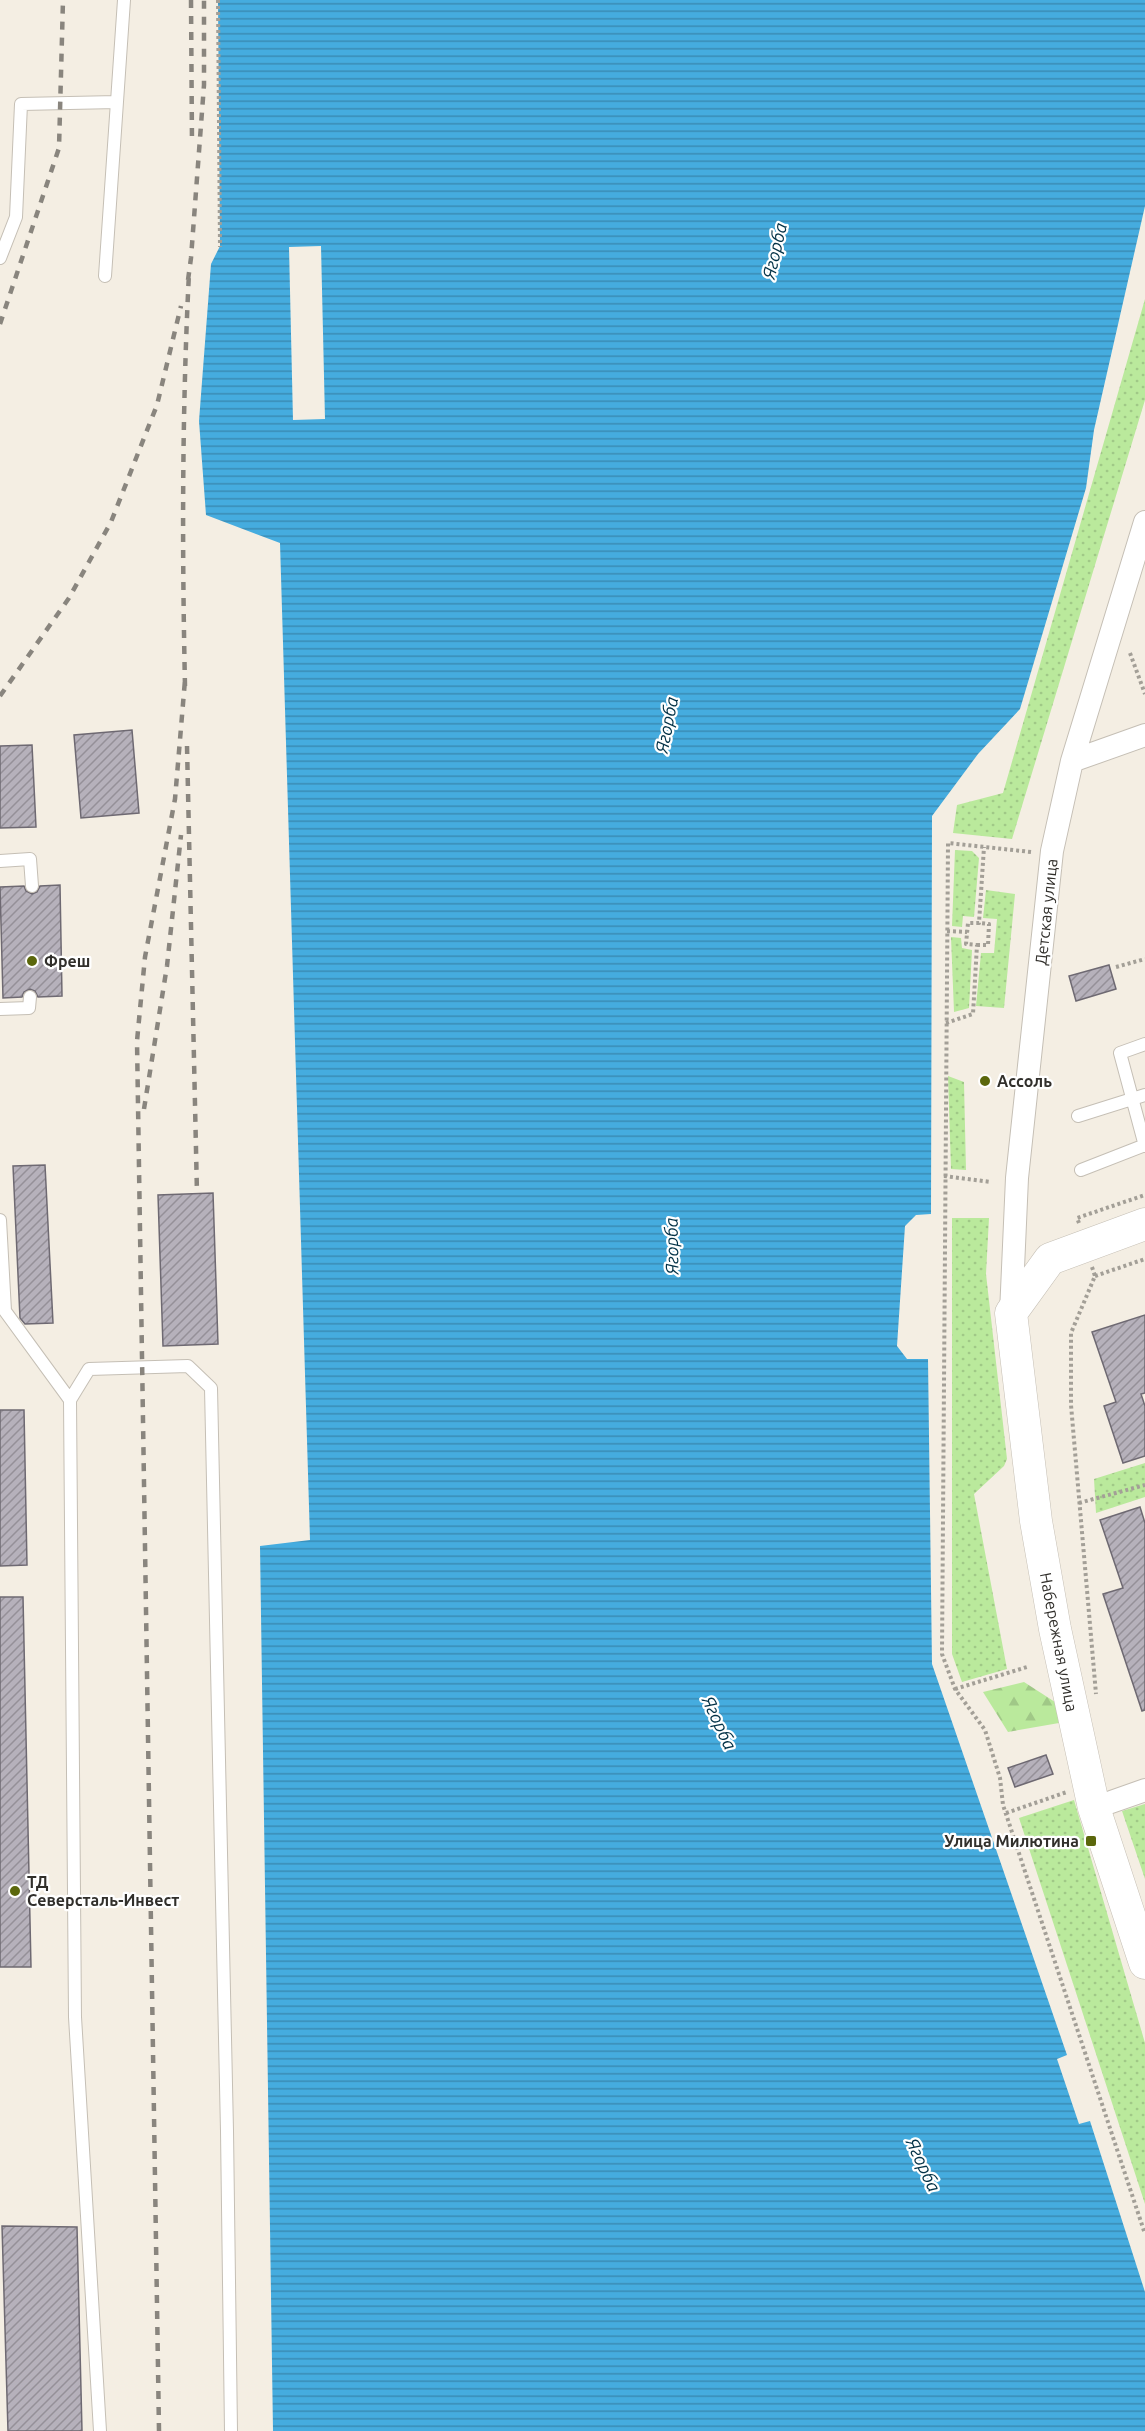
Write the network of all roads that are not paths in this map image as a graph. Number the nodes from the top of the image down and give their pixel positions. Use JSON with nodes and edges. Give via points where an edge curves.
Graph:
{"nodes":[{"id":1,"x":124,"y":0,"type":"edge"},
{"id":2,"x":117,"y":102,"type":"junction"},
{"id":3,"x":0,"y":258,"type":"edge"},
{"id":4,"x":105,"y":276,"type":"dead end"},
{"id":5,"x":1145,"y":522,"type":"edge"},
{"id":6,"x":1145,"y":735,"type":"edge"},
{"id":7,"x":1072,"y":761,"type":"junction"},
{"id":8,"x":0,"y":861,"type":"edge"},
{"id":9,"x":32,"y":886,"type":"dead end"},
{"id":10,"x":30,"y":997,"type":"dead end"},
{"id":11,"x":0,"y":1009,"type":"edge"},
{"id":12,"x":1145,"y":1044,"type":"edge"},
{"id":13,"x":1145,"y":1095,"type":"edge"},
{"id":14,"x":1132,"y":1099,"type":"junction"},
{"id":15,"x":1078,"y":1116,"type":"dead end"},
{"id":16,"x":1145,"y":1145,"type":"edge"},
{"id":17,"x":1081,"y":1170,"type":"dead end"},
{"id":18,"x":0,"y":1220,"type":"edge"},
{"id":19,"x":1145,"y":1224,"type":"edge"},
{"id":20,"x":1011,"y":1313,"type":"junction"},
{"id":21,"x":70,"y":1400,"type":"junction"},
{"id":22,"x":1145,"y":1790,"type":"edge"},
{"id":23,"x":1094,"y":1808,"type":"junction"},
{"id":24,"x":1145,"y":1963,"type":"edge"},
{"id":25,"x":100,"y":2431,"type":"edge"},
{"id":26,"x":231,"y":2431,"type":"edge"}],
"edges":[{"from":1,"to":2,"type":"lane"},
{"from":2,"to":3,"type":"lane","via":[[21,104],[16,217]]},
{"from":2,"to":4,"type":"lane"},
{"from":5,"to":7,"type":"street","name":"Детская улица"},
{"from":6,"to":7,"type":"street"},
{"from":7,"to":20,"type":"street","name":"Детская улица","via":[[1052,851],[1017,1178]]},
{"from":8,"to":9,"type":"lane","via":[[30,859]]},
{"from":10,"to":11,"type":"lane","via":[[29,1008]]},
{"from":12,"to":14,"type":"lane","via":[[1120,1053]]},
{"from":13,"to":14,"type":"lane"},
{"from":14,"to":15,"type":"lane"},
{"from":14,"to":16,"type":"lane"},
{"from":16,"to":17,"type":"lane"},
{"from":18,"to":21,"type":"lane","via":[[5,1311]]},
{"from":19,"to":20,"type":"main road","via":[[1050,1259]]},
{"from":20,"to":23,"type":"main road","name":"Набережная улица","via":[[1036,1521]]},
{"from":21,"to":25,"type":"lane","via":[[75,2017]]},
{"from":21,"to":26,"type":"lane","via":[[89,1369],[188,1366],[211,1388]]},
{"from":22,"to":23,"type":"street"},
{"from":23,"to":24,"type":"main road","name":"Набережная улица"}]}
